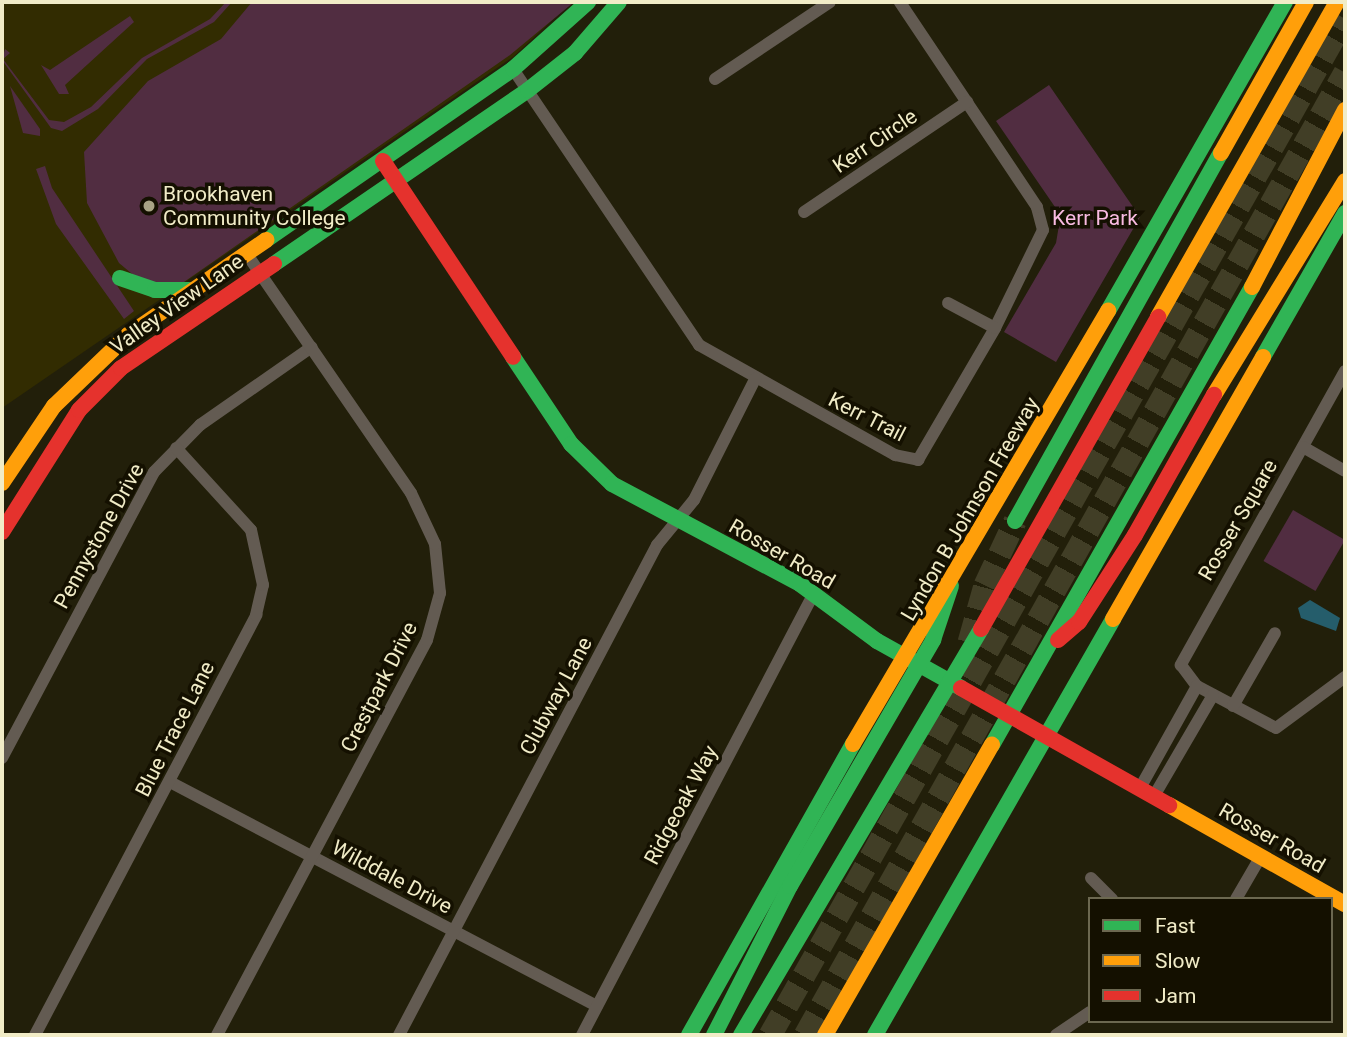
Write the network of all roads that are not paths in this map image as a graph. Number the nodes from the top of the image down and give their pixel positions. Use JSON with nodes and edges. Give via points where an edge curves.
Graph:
{"nodes":[{"id":1,"x":588,"y":2,"type":"edge"},
{"id":2,"x":830,"y":2,"type":"edge"},
{"id":3,"x":900,"y":2,"type":"edge"},
{"id":4,"x":1285,"y":2,"type":"edge"},
{"id":5,"x":1306,"y":2,"type":"edge"},
{"id":6,"x":1337,"y":2,"type":"edge"},
{"id":7,"x":617,"y":5,"type":"edge"},
{"id":8,"x":513,"y":69,"type":"junction"},
{"id":9,"x":715,"y":79,"type":"dead end"},
{"id":10,"x":528,"y":90,"type":"junction"},
{"id":11,"x":967,"y":103,"type":"junction"},
{"id":12,"x":1345,"y":110,"type":"edge"},
{"id":13,"x":383,"y":161,"type":"junction"},
{"id":14,"x":396,"y":179,"type":"junction"},
{"id":15,"x":1345,"y":181,"type":"edge"},
{"id":16,"x":804,"y":212,"type":"dead end"},
{"id":17,"x":1345,"y":213,"type":"edge"},
{"id":18,"x":246,"y":253,"type":"junction"},
{"id":19,"x":260,"y":272,"type":"junction"},
{"id":20,"x":120,"y":278,"type":"dead end"},
{"id":21,"x":192,"y":290,"type":"junction"},
{"id":22,"x":948,"y":303,"type":"dead end"},
{"id":23,"x":995,"y":328,"type":"junction"},
{"id":24,"x":312,"y":347,"type":"junction"},
{"id":25,"x":1345,"y":371,"type":"edge"},
{"id":26,"x":755,"y":380,"type":"junction"},
{"id":27,"x":1303,"y":447,"type":"junction"},
{"id":28,"x":176,"y":448,"type":"junction"},
{"id":29,"x":1345,"y":471,"type":"edge"},
{"id":30,"x":2,"y":483,"type":"edge"},
{"id":31,"x":677,"y":520,"type":"junction"},
{"id":32,"x":1014,"y":521,"type":"tunnel mouth"},
{"id":33,"x":2,"y":532,"type":"edge"},
{"id":34,"x":951,"y":586,"type":"junction"},
{"id":35,"x":814,"y":594,"type":"junction"},
{"id":36,"x":1275,"y":633,"type":"dead end"},
{"id":37,"x":1042,"y":653,"type":"junction"},
{"id":38,"x":1345,"y":677,"type":"edge"},
{"id":39,"x":1197,"y":686,"type":"junction"},
{"id":40,"x":1213,"y":695,"type":"junction"},
{"id":41,"x":1233,"y":706,"type":"junction"},
{"id":42,"x":2,"y":758,"type":"edge"},
{"id":43,"x":170,"y":782,"type":"junction"},
{"id":44,"x":1147,"y":792,"type":"junction"},
{"id":45,"x":1261,"y":856,"type":"junction"},
{"id":46,"x":313,"y":857,"type":"junction"},
{"id":47,"x":1091,"y":878,"type":"dead end"},
{"id":48,"x":1110,"y":897,"type":"edge"},
{"id":49,"x":1237,"y":897,"type":"edge"},
{"id":50,"x":1343,"y":899,"type":"edge"},
{"id":51,"x":455,"y":932,"type":"junction"},
{"id":52,"x":597,"y":1006,"type":"junction"},
{"id":53,"x":1088,"y":1013,"type":"edge"},
{"id":54,"x":35,"y":1035,"type":"edge"},
{"id":55,"x":218,"y":1035,"type":"edge"},
{"id":56,"x":399,"y":1035,"type":"edge"},
{"id":57,"x":582,"y":1035,"type":"edge"},
{"id":58,"x":690,"y":1035,"type":"edge"},
{"id":59,"x":715,"y":1035,"type":"edge"},
{"id":60,"x":741,"y":1035,"type":"edge"},
{"id":61,"x":825,"y":1035,"type":"edge"},
{"id":62,"x":875,"y":1035,"type":"edge"},
{"id":63,"x":1056,"y":1035,"type":"edge"}],
"edges":[{"from":1,"to":8,"type":"main road","name":"Valley View Lane"},
{"from":2,"to":9,"type":"street"},
{"from":3,"to":11,"type":"street","name":"Kerr Trail"},
{"from":4,"to":34,"type":"main road","name":"Lyndon B Johnson Freeway"},
{"from":5,"to":32,"type":"main road"},
{"from":6,"to":60,"type":"main road","via":[[914,747]]},
{"from":7,"to":10,"type":"main road","name":"Valley View Lane"},
{"from":8,"to":10,"type":"street","name":"Kerr Trail"},
{"from":8,"to":13,"type":"main road","name":"Valley View Lane"},
{"from":10,"to":14,"type":"main road","name":"Valley View Lane"},
{"from":10,"to":26,"type":"street","name":"Kerr Trail","via":[[691,335]]},
{"from":11,"to":16,"type":"street","name":"Kerr Circle"},
{"from":11,"to":23,"type":"street","name":"Kerr Trail","via":[[1042,221],[1038,248]]},
{"from":12,"to":37,"type":"main road","via":[[1198,389]]},
{"from":13,"to":14,"type":"main road","name":"Rosser Road"},
{"from":13,"to":18,"type":"main road","name":"Valley View Lane"},
{"from":14,"to":19,"type":"main road","name":"Valley View Lane"},
{"from":14,"to":31,"type":"main road","name":"Rosser Road","via":[[584,459],[612,484]]},
{"from":15,"to":37,"type":"main road","via":[[1264,307],[1128,546],[1079,622]]},
{"from":17,"to":62,"type":"main road"},
{"from":18,"to":19,"type":"street","name":"Crestpark Drive"},
{"from":18,"to":21,"type":"main road","name":"Valley View Lane"},
{"from":19,"to":24,"type":"street","name":"Crestpark Drive"},
{"from":19,"to":33,"type":"main road","name":"Valley View Lane","via":[[160,337],[92,396],[47,454]]},
{"from":20,"to":21,"type":"main road","via":[[155,290]]},
{"from":21,"to":30,"type":"main road","name":"Valley View Lane","via":[[76,381]]},
{"from":22,"to":23,"type":"street"},
{"from":23,"to":26,"type":"street","name":"Kerr Trail","via":[[918,460],[895,455]]},
{"from":24,"to":28,"type":"street","name":"Pennystone Drive","via":[[216,412]]},
{"from":24,"to":46,"type":"street","name":"Crestpark Drive","via":[[425,520],[435,544],[440,593],[427,640]]},
{"from":25,"to":27,"type":"street","name":"Rosser Square"},
{"from":26,"to":31,"type":"street","name":"Clubway Lane","via":[[694,500]]},
{"from":27,"to":29,"type":"street"},
{"from":27,"to":39,"type":"street","name":"Rosser Square","via":[[1183,656],[1183,674]]},
{"from":28,"to":42,"type":"street","name":"Pennystone Drive","via":[[136,500]]},
{"from":28,"to":43,"type":"street","name":"Blue Trace Lane","via":[[251,530],[263,585],[256,615]]},
{"from":31,"to":35,"type":"main road","name":"Rosser Road"},
{"from":31,"to":51,"type":"street","name":"Clubway Lane","via":[[657,545]]},
{"from":34,"to":58,"type":"main road","name":"Lyndon B Johnson Freeway","via":[[799,832]]},
{"from":34,"to":59,"type":"main road","via":[[933,640],[797,874]]},
{"from":35,"to":44,"type":"main road","name":"Rosser Road","via":[[890,648]]},
{"from":35,"to":52,"type":"street","name":"Ridgeoak Way"},
{"from":36,"to":41,"type":"street"},
{"from":37,"to":61,"type":"main road"},
{"from":38,"to":41,"type":"street","via":[[1276,728]]},
{"from":39,"to":40,"type":"street"},
{"from":39,"to":44,"type":"street"},
{"from":40,"to":41,"type":"street"},
{"from":40,"to":44,"type":"street"},
{"from":43,"to":46,"type":"street","name":"Wilddale Drive"},
{"from":43,"to":54,"type":"street","name":"Blue Trace Lane"},
{"from":44,"to":45,"type":"main road","name":"Rosser Road"},
{"from":45,"to":49,"type":"street"},
{"from":45,"to":50,"type":"main road","name":"Rosser Road"},
{"from":46,"to":51,"type":"street","name":"Wilddale Drive"},
{"from":46,"to":55,"type":"street","name":"Crestpark Drive"},
{"from":47,"to":48,"type":"street"},
{"from":51,"to":52,"type":"street","name":"Wilddale Drive"},
{"from":51,"to":56,"type":"street","name":"Clubway Lane"},
{"from":52,"to":57,"type":"street","name":"Ridgeoak Way"},
{"from":53,"to":63,"type":"street"}]}
